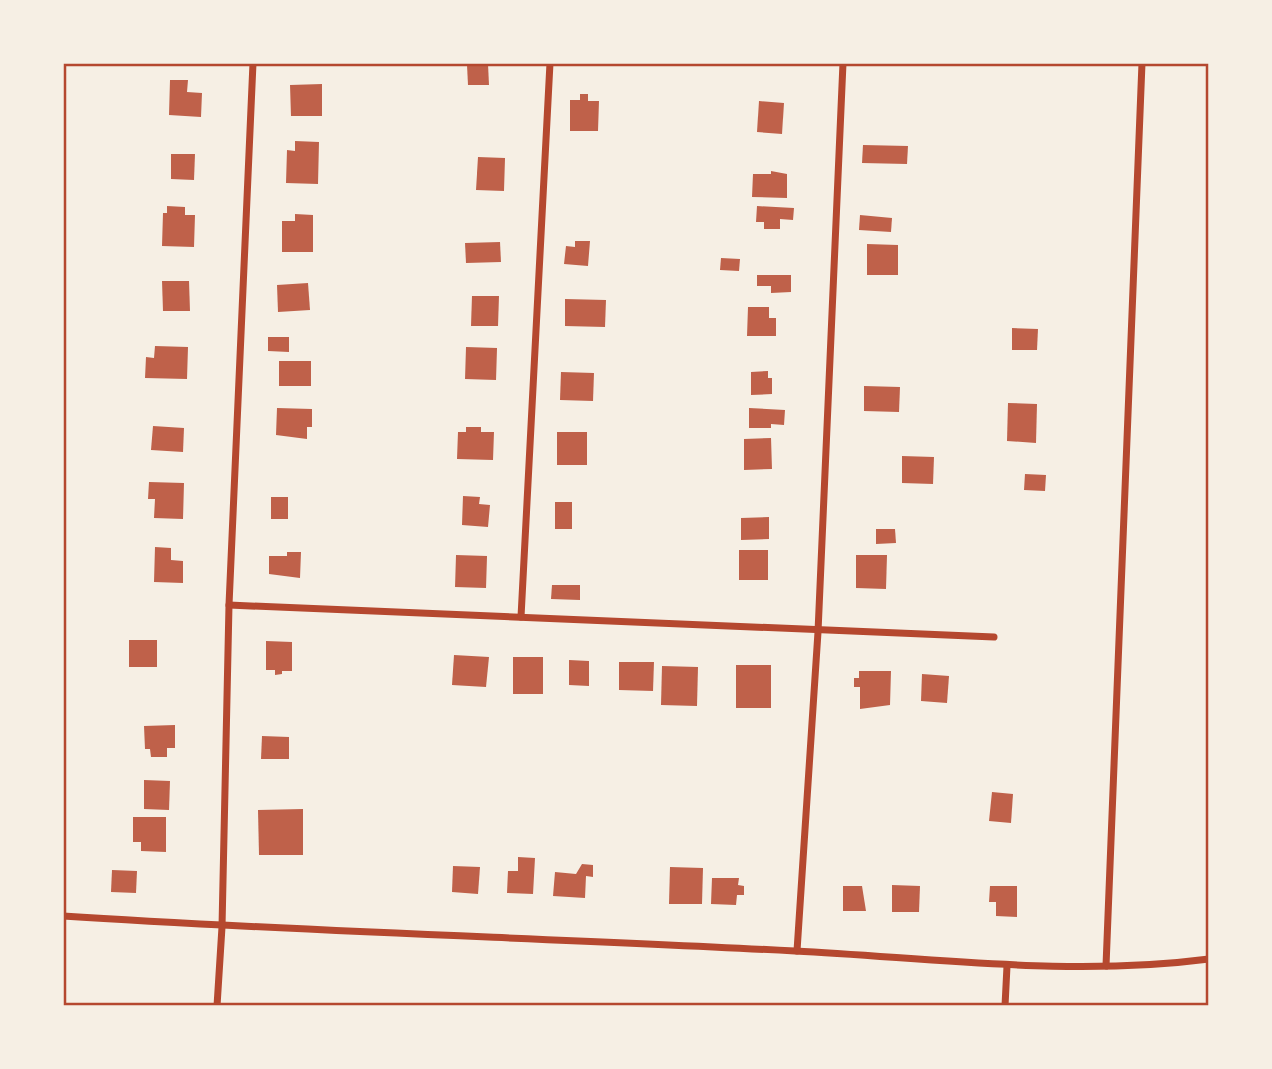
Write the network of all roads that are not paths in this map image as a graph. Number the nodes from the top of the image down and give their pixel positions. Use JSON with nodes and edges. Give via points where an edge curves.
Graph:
{"nodes":[{"id":1,"x":253,"y":63,"type":"edge"},
{"id":2,"x":550,"y":63,"type":"edge"},
{"id":3,"x":843,"y":63,"type":"edge"},
{"id":4,"x":1142,"y":63,"type":"edge"},
{"id":5,"x":229,"y":605,"type":"junction"},
{"id":6,"x":521,"y":617,"type":"junction"},
{"id":7,"x":818,"y":632,"type":"junction"},
{"id":8,"x":994,"y":637,"type":"dead end"},
{"id":9,"x":63,"y":916,"type":"edge"},
{"id":10,"x":222,"y":927,"type":"junction"},
{"id":11,"x":797,"y":951,"type":"junction"},
{"id":12,"x":1209,"y":959,"type":"edge"},
{"id":13,"x":1007,"y":966,"type":"junction"},
{"id":14,"x":1106,"y":966,"type":"junction"},
{"id":15,"x":217,"y":1006,"type":"edge"},
{"id":16,"x":1005,"y":1006,"type":"edge"}],
"edges":[{"from":1,"to":5,"type":"street"},
{"from":2,"to":6,"type":"street"},
{"from":3,"to":7,"type":"street"},
{"from":4,"to":14,"type":"street"},
{"from":5,"to":6,"type":"street"},
{"from":5,"to":10,"type":"street"},
{"from":6,"to":7,"type":"street"},
{"from":7,"to":8,"type":"street"},
{"from":7,"to":11,"type":"street"},
{"from":9,"to":10,"type":"street"},
{"from":10,"to":11,"type":"street"},
{"from":10,"to":15,"type":"street"},
{"from":11,"to":13,"type":"street"},
{"from":12,"to":14,"type":"street"},
{"from":13,"to":14,"type":"street"},
{"from":13,"to":16,"type":"street"}]}
